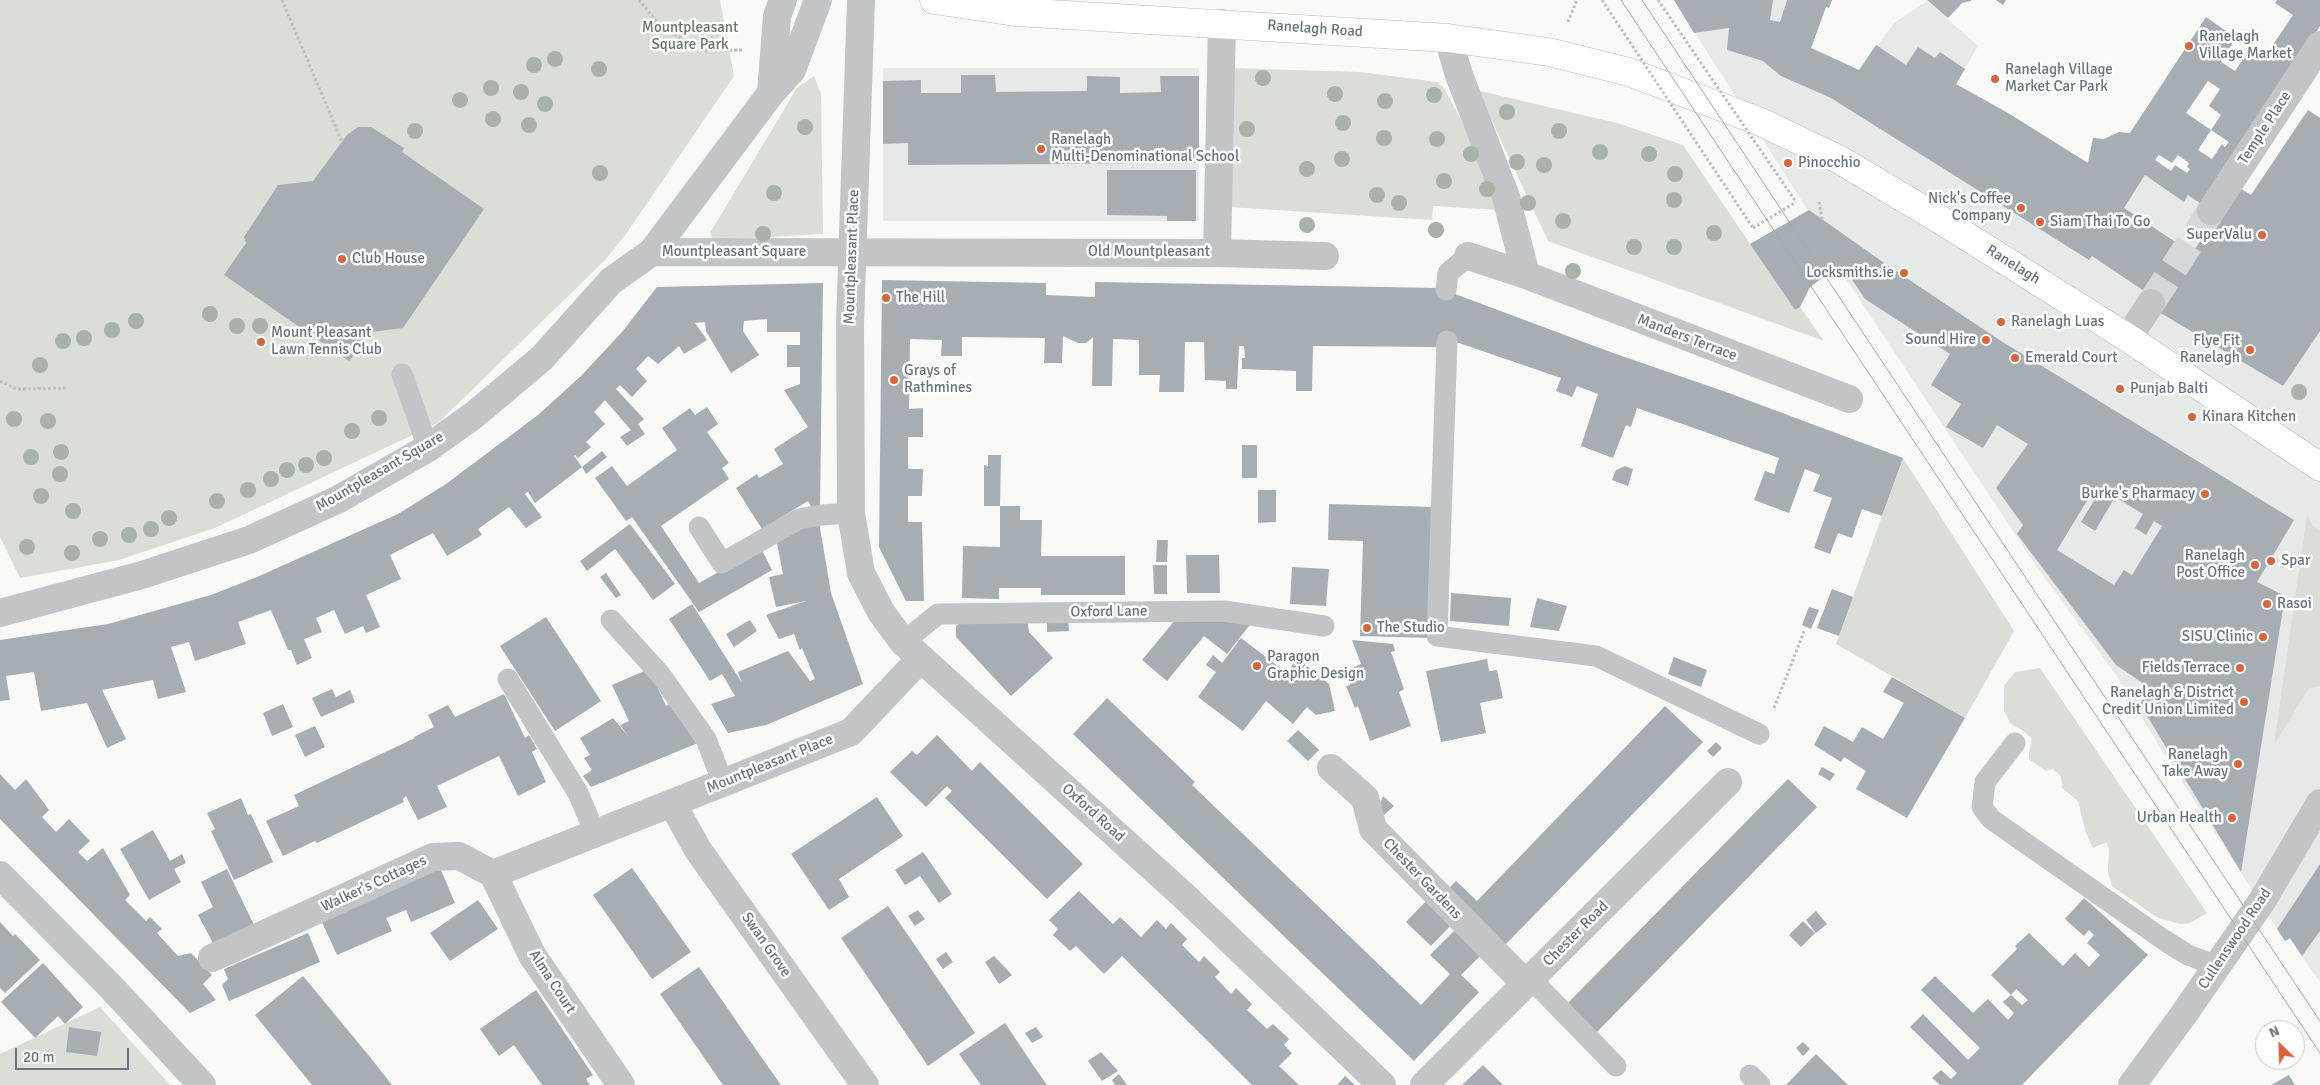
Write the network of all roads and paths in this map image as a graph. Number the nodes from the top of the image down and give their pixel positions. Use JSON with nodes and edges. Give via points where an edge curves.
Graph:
{"nodes":[{"id":1,"x":282,"y":0,"type":"edge"},
{"id":2,"x":639,"y":0,"type":"edge"},
{"id":3,"x":783,"y":0,"type":"edge"},
{"id":4,"x":818,"y":0,"type":"edge"},
{"id":5,"x":861,"y":0,"type":"edge"},
{"id":6,"x":934,"y":0,"type":"edge"},
{"id":7,"x":1577,"y":0,"type":"edge"},
{"id":8,"x":1602,"y":0,"type":"edge"},
{"id":9,"x":1658,"y":0,"type":"edge"},
{"id":10,"x":1568,"y":22,"type":"dead end"},
{"id":11,"x":1222,"y":23,"type":"junction"},
{"id":12,"x":1448,"y":38,"type":"junction"},
{"id":13,"x":2320,"y":44,"type":"edge"},
{"id":14,"x":729,"y":50,"type":"dead end"},
{"id":15,"x":771,"y":93,"type":"junction"},
{"id":16,"x":1688,"y":94,"type":"joint"},
{"id":17,"x":342,"y":142,"type":"dead end"},
{"id":18,"x":1820,"y":202,"type":"dead end"},
{"id":19,"x":2211,"y":212,"type":"tunnel mouth"},
{"id":20,"x":1822,"y":218,"type":"dead end"},
{"id":21,"x":652,"y":252,"type":"junction"},
{"id":22,"x":852,"y":252,"type":"junction"},
{"id":23,"x":1217,"y":253,"type":"junction"},
{"id":24,"x":1325,"y":256,"type":"dead end"},
{"id":25,"x":1468,"y":256,"type":"joint"},
{"id":26,"x":1526,"y":275,"type":"junction"},
{"id":27,"x":1446,"y":290,"type":"dead end"},
{"id":28,"x":2151,"y":303,"type":"tunnel mouth"},
{"id":29,"x":2128,"y":338,"type":"junction"},
{"id":30,"x":1447,"y":341,"type":"dead end"},
{"id":31,"x":402,"y":374,"type":"dead end"},
{"id":32,"x":0,"y":382,"type":"edge"},
{"id":33,"x":68,"y":388,"type":"dead end"},
{"id":34,"x":1849,"y":399,"type":"dead end"},
{"id":35,"x":428,"y":448,"type":"junction"},
{"id":36,"x":2320,"y":467,"type":"edge"},
{"id":37,"x":851,"y":514,"type":"junction"},
{"id":38,"x":700,"y":527,"type":"dead end"},
{"id":39,"x":1,"y":609,"type":"edge"},
{"id":40,"x":611,"y":620,"type":"dead end"},
{"id":41,"x":1324,"y":626,"type":"dead end"},
{"id":42,"x":1806,"y":629,"type":"dead end"},
{"id":43,"x":912,"y":650,"type":"junction"},
{"id":44,"x":508,"y":679,"type":"dead end"},
{"id":45,"x":1758,"y":734,"type":"joint"},
{"id":46,"x":2015,"y":743,"type":"dead end"},
{"id":47,"x":1331,"y":768,"type":"dead end"},
{"id":48,"x":1728,"y":782,"type":"dead end"},
{"id":49,"x":723,"y":784,"type":"junction"},
{"id":50,"x":672,"y":803,"type":"junction"},
{"id":51,"x":2320,"y":803,"type":"edge"},
{"id":52,"x":595,"y":833,"type":"junction"},
{"id":53,"x":493,"y":874,"type":"junction"},
{"id":54,"x":0,"y":875,"type":"edge"},
{"id":55,"x":212,"y":958,"type":"dead end"},
{"id":56,"x":2218,"y":966,"type":"junction"},
{"id":57,"x":1528,"y":982,"type":"junction"},
{"id":58,"x":1616,"y":1066,"type":"dead end"},
{"id":59,"x":2143,"y":1080,"type":"edge"},
{"id":60,"x":202,"y":1085,"type":"edge"},
{"id":61,"x":621,"y":1085,"type":"edge"},
{"id":62,"x":865,"y":1085,"type":"edge"},
{"id":63,"x":1382,"y":1085,"type":"edge"},
{"id":64,"x":1424,"y":1085,"type":"edge"}],
"edges":[{"from":1,"to":17,"type":"path"},
{"from":2,"to":14,"type":"path","via":[[660,26],[703,51],[750,50]]},
{"from":3,"to":15,"type":"street","via":[[777,16]]},
{"from":4,"to":15,"type":"street","via":[[792,70]]},
{"from":5,"to":22,"type":"street","name":"Mountpleasant Place"},
{"from":6,"to":11,"type":"main road","name":"Ranelagh Road","via":[[1016,12]]},
{"from":7,"to":10,"type":"path"},
{"from":8,"to":9,"type":"path","bridge":true,"via":[[1753,228],[1796,202]]},
{"from":11,"to":12,"type":"main road","name":"Ranelagh Road"},
{"from":11,"to":23,"type":"street","name":"Old Mountpleasant"},
{"from":12,"to":16,"type":"main road","name":"Ranelagh Road","via":[[1549,52],[1628,72]]},
{"from":12,"to":26,"type":"street","via":[[1506,197]]},
{"from":13,"to":19,"type":"street","name":"Temple Place"},
{"from":15,"to":21,"type":"street"},
{"from":16,"to":29,"type":"main road","name":"Ranelagh","via":[[1787,133],[1840,160]]},
{"from":18,"to":20,"type":"path"},
{"from":21,"to":22,"type":"street","name":"Mountpleasant Square"},
{"from":21,"to":35,"type":"street","name":"Mountpleasant Square","via":[[611,281],[542,358],[474,415]]},
{"from":22,"to":23,"type":"street","name":"Old Mountpleasant"},
{"from":22,"to":37,"type":"street","name":"Mountpleasant Place"},
{"from":23,"to":24,"type":"street"},
{"from":25,"to":26,"type":"street","name":"Manders Terrace"},
{"from":25,"to":27,"type":"lane","via":[[1448,273]]},
{"from":26,"to":34,"type":"street","name":"Manders Terrace"},
{"from":28,"to":29,"type":"street"},
{"from":29,"to":36,"type":"main road","name":"Ranelagh"},
{"from":30,"to":45,"type":"lane","via":[[1437,636],[1596,656]]},
{"from":31,"to":35,"type":"lane"},
{"from":32,"to":33,"type":"path","via":[[17,388]]},
{"from":35,"to":39,"type":"street","name":"Mountpleasant Square","via":[[339,499],[249,540],[142,575]]},
{"from":37,"to":38,"type":"lane","via":[[799,519],[722,563]]},
{"from":37,"to":43,"type":"street","name":"Oxford Road","via":[[861,573],[881,612]]},
{"from":40,"to":49,"type":"lane","via":[[660,674],[706,739]]},
{"from":41,"to":43,"type":"lane","name":"Oxford Lane","via":[[1224,611],[938,614]]},
{"from":42,"to":45,"type":"path","via":[[1763,736]]},
{"from":43,"to":49,"type":"street","name":"Mountpleasant Place","via":[[851,732]]},
{"from":43,"to":63,"type":"street","name":"Oxford Road","via":[[1177,890]]},
{"from":44,"to":52,"type":"lane","via":[[578,793]]},
{"from":46,"to":56,"type":"lane","via":[[1986,782],[1982,807],[1991,819],[2164,940],[2188,955]]},
{"from":47,"to":57,"type":"street","name":"Chester Gardens","via":[[1365,798],[1373,829]]},
{"from":48,"to":57,"type":"street","name":"Chester Road"},
{"from":49,"to":50,"type":"street","name":"Mountpleasant Place"},
{"from":50,"to":52,"type":"street","name":"Mountpleasant Place"},
{"from":50,"to":62,"type":"street","name":"Swan Grove","via":[[698,850]]},
{"from":51,"to":56,"type":"street","name":"Cullenswood Road","via":[[2262,901]]},
{"from":52,"to":53,"type":"street"},
{"from":53,"to":55,"type":"street","name":"Walker's Cottages","via":[[459,856],[433,857]]},
{"from":53,"to":61,"type":"street","name":"Alma Court","via":[[532,955]]},
{"from":54,"to":60,"type":"street"},
{"from":56,"to":59,"type":"street","name":"Cullenswood Road"},
{"from":57,"to":58,"type":"lane"},
{"from":57,"to":64,"type":"street","name":"Chester Road"}]}
